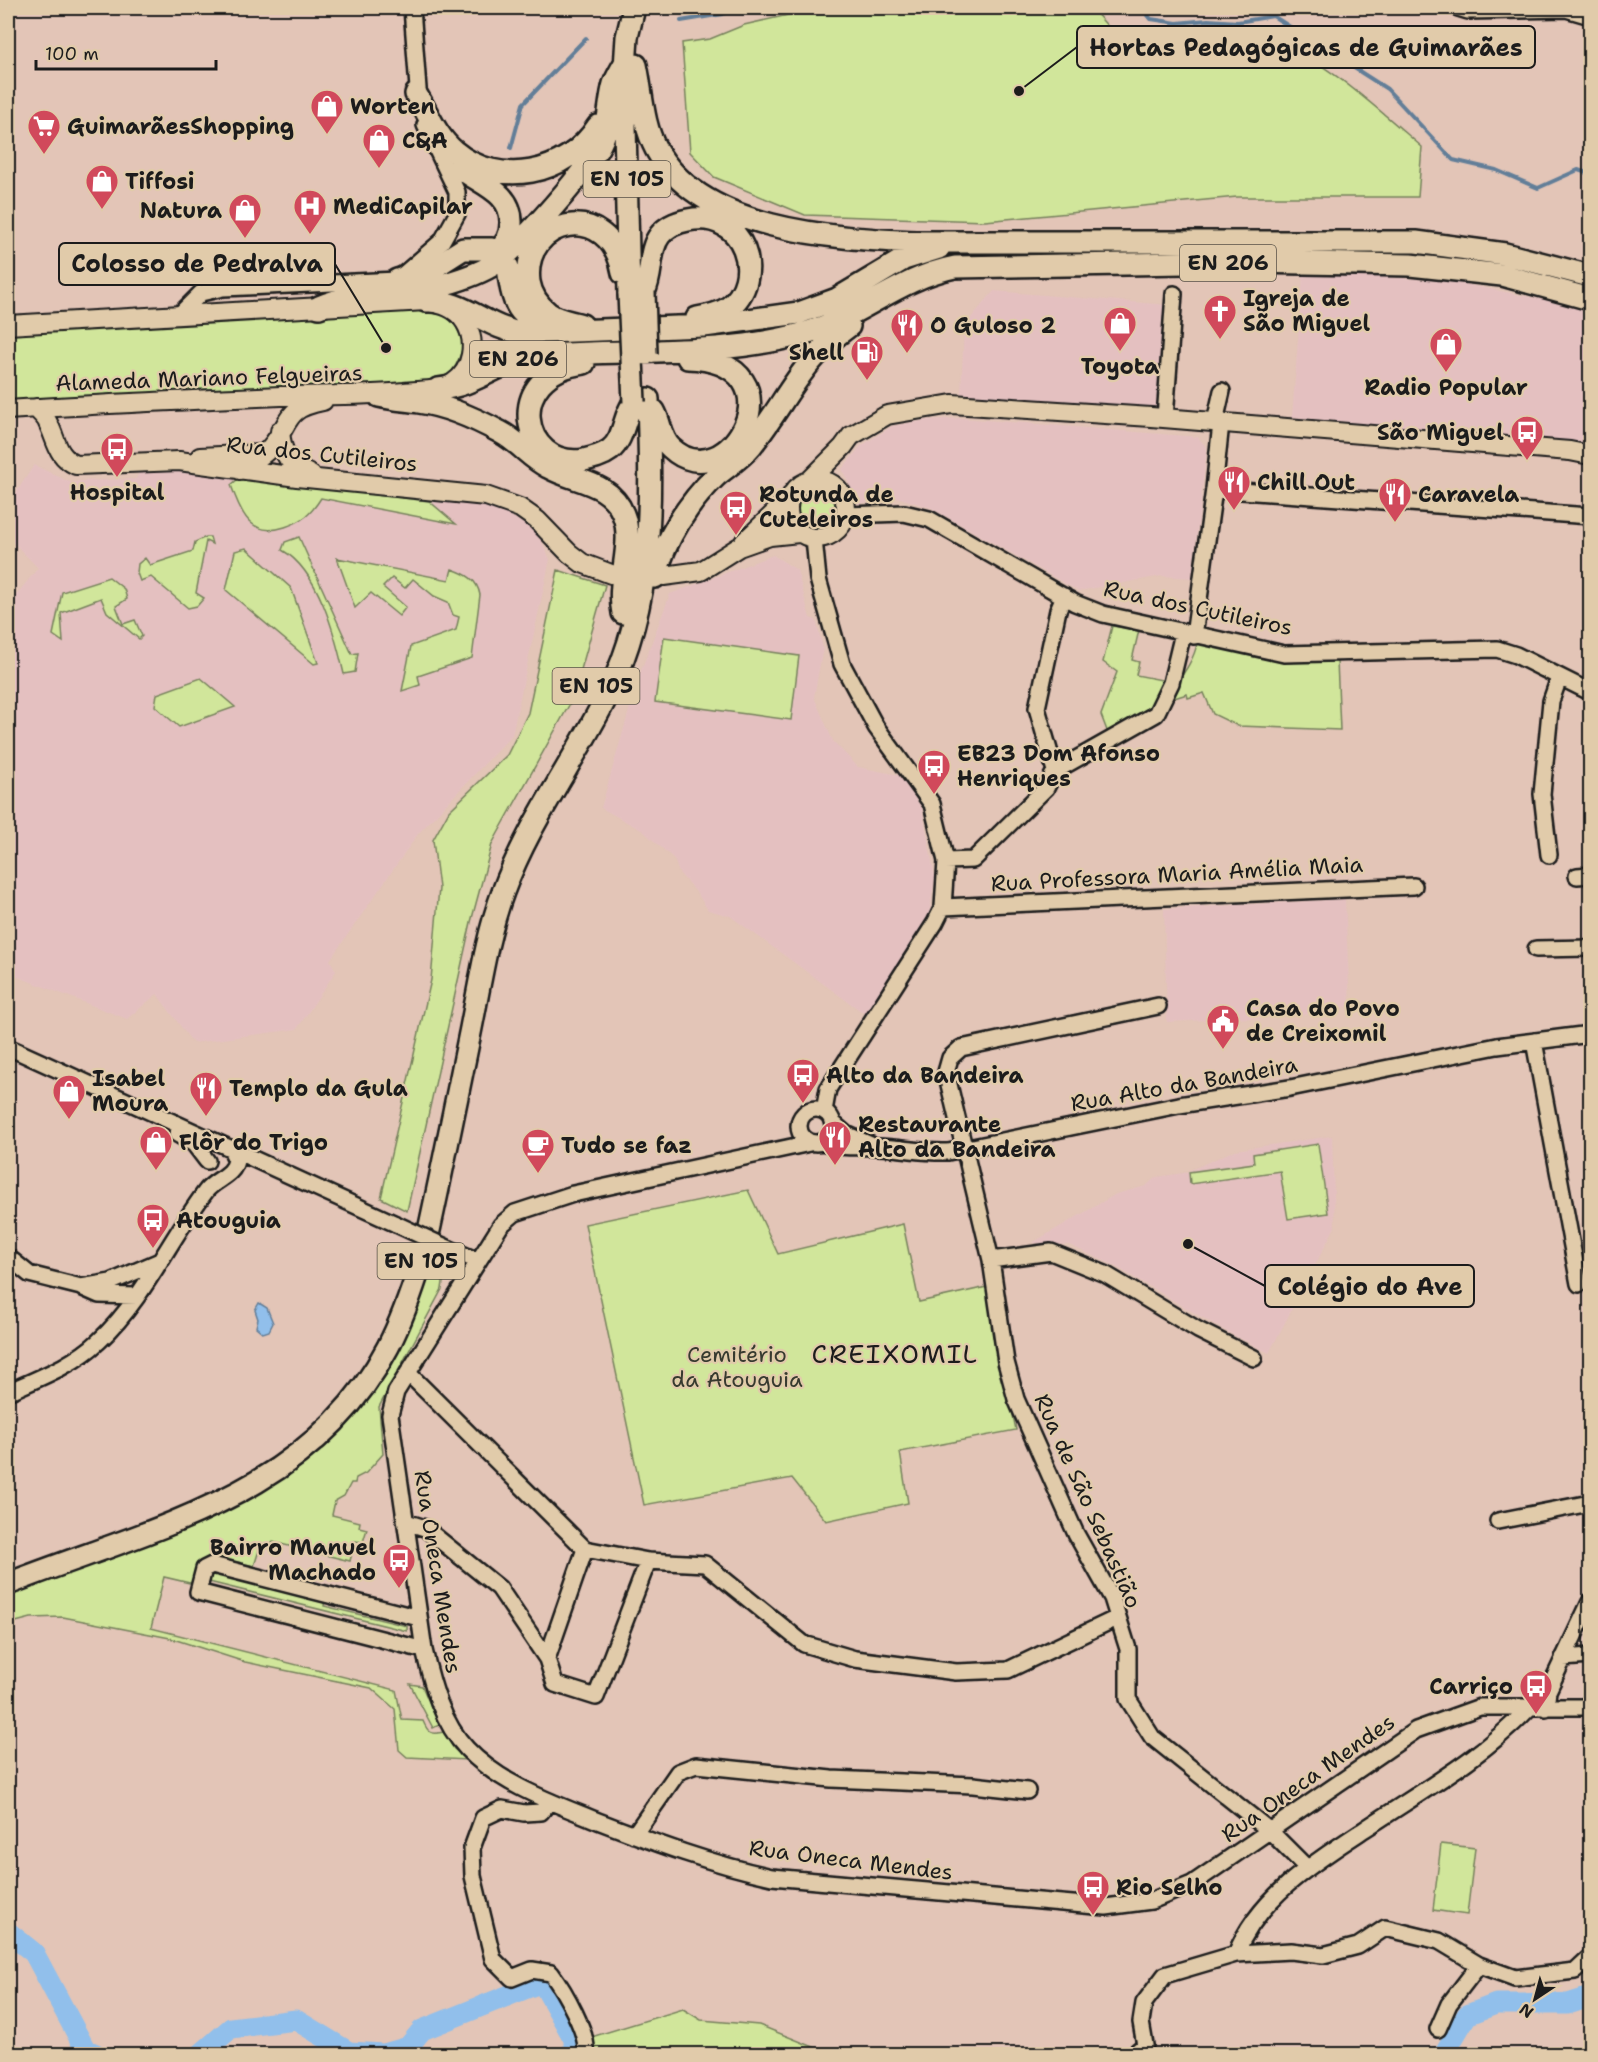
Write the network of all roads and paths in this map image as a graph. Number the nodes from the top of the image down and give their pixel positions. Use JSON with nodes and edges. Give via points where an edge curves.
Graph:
{"nodes":[{"id":1,"x":412,"y":8,"type":"edge"},
{"id":2,"x":634,"y":8,"type":"edge"},
{"id":3,"x":647,"y":8,"type":"edge"},
{"id":4,"x":1458,"y":8,"type":"edge"},
{"id":5,"x":1590,"y":16,"type":"edge"},
{"id":6,"x":630,"y":64,"type":"junction"},
{"id":7,"x":615,"y":84,"type":"junction"},
{"id":8,"x":416,"y":94,"type":"junction"},
{"id":9,"x":427,"y":130,"type":"junction"},
{"id":10,"x":1002,"y":243,"type":"junction"},
{"id":11,"x":492,"y":249,"type":"dead end"},
{"id":12,"x":508,"y":267,"type":"dead end"},
{"id":13,"x":1590,"y":276,"type":"edge"},
{"id":14,"x":397,"y":280,"type":"junction"},
{"id":15,"x":453,"y":282,"type":"junction"},
{"id":16,"x":637,"y":293,"type":"junction"},
{"id":17,"x":1174,"y":294,"type":"dead end"},
{"id":18,"x":1590,"y":300,"type":"edge"},
{"id":19,"x":426,"y":301,"type":"junction"},
{"id":20,"x":870,"y":304,"type":"junction"},
{"id":21,"x":319,"y":307,"type":"junction"},
{"id":22,"x":8,"y":315,"type":"edge"},
{"id":23,"x":179,"y":315,"type":"junction"},
{"id":24,"x":563,"y":322,"type":"junction"},
{"id":25,"x":31,"y":323,"type":"junction"},
{"id":26,"x":8,"y":325,"type":"edge"},
{"id":27,"x":665,"y":327,"type":"junction"},
{"id":28,"x":591,"y":329,"type":"junction"},
{"id":29,"x":664,"y":350,"type":"junction"},
{"id":30,"x":604,"y":354,"type":"junction"},
{"id":31,"x":438,"y":389,"type":"junction"},
{"id":32,"x":1222,"y":391,"type":"dead end"},
{"id":33,"x":379,"y":396,"type":"junction"},
{"id":34,"x":343,"y":397,"type":"junction"},
{"id":35,"x":641,"y":401,"type":"junction"},
{"id":36,"x":36,"y":408,"type":"junction"},
{"id":37,"x":8,"y":410,"type":"edge"},
{"id":38,"x":1166,"y":418,"type":"junction"},
{"id":39,"x":1221,"y":423,"type":"junction"},
{"id":40,"x":280,"y":431,"type":"junction"},
{"id":41,"x":843,"y":447,"type":"junction"},
{"id":42,"x":261,"y":454,"type":"junction"},
{"id":43,"x":1590,"y":455,"type":"edge"},
{"id":44,"x":179,"y":460,"type":"junction"},
{"id":45,"x":240,"y":470,"type":"junction"},
{"id":46,"x":315,"y":477,"type":"junction"},
{"id":47,"x":810,"y":480,"type":"junction"},
{"id":48,"x":836,"y":487,"type":"junction"},
{"id":49,"x":1214,"y":489,"type":"junction"},
{"id":50,"x":789,"y":499,"type":"junction"},
{"id":51,"x":846,"y":516,"type":"junction"},
{"id":52,"x":1590,"y":516,"type":"edge"},
{"id":53,"x":807,"y":536,"type":"junction"},
{"id":54,"x":739,"y":547,"type":"junction"},
{"id":55,"x":611,"y":574,"type":"dead end"},
{"id":56,"x":664,"y":576,"type":"dead end"},
{"id":57,"x":1064,"y":596,"type":"junction"},
{"id":58,"x":629,"y":614,"type":"junction"},
{"id":59,"x":1188,"y":634,"type":"junction"},
{"id":60,"x":1559,"y":678,"type":"junction"},
{"id":61,"x":1590,"y":692,"type":"edge"},
{"id":62,"x":1055,"y":771,"type":"junction"},
{"id":63,"x":1549,"y":855,"type":"dead end"},
{"id":64,"x":946,"y":861,"type":"junction"},
{"id":65,"x":1414,"y":886,"type":"dead end"},
{"id":66,"x":942,"y":907,"type":"junction"},
{"id":67,"x":1590,"y":948,"type":"edge"},
{"id":68,"x":1536,"y":949,"type":"dead end"},
{"id":69,"x":1158,"y":1006,"type":"dead end"},
{"id":70,"x":1590,"y":1035,"type":"edge"},
{"id":71,"x":1534,"y":1041,"type":"junction"},
{"id":72,"x":8,"y":1047,"type":"edge"},
{"id":73,"x":8,"y":1057,"type":"edge"},
{"id":74,"x":828,"y":1116,"type":"junction"},
{"id":75,"x":799,"y":1121,"type":"junction"},
{"id":76,"x":816,"y":1142,"type":"junction"},
{"id":77,"x":877,"y":1147,"type":"junction"},
{"id":78,"x":228,"y":1148,"type":"junction"},
{"id":79,"x":774,"y":1149,"type":"junction"},
{"id":80,"x":965,"y":1150,"type":"junction"},
{"id":81,"x":257,"y":1161,"type":"junction"},
{"id":82,"x":208,"y":1164,"type":"junction"},
{"id":83,"x":230,"y":1172,"type":"junction"},
{"id":84,"x":207,"y":1189,"type":"junction"},
{"id":85,"x":8,"y":1257,"type":"edge"},
{"id":86,"x":991,"y":1260,"type":"junction"},
{"id":87,"x":160,"y":1261,"type":"junction"},
{"id":88,"x":478,"y":1262,"type":"junction"},
{"id":89,"x":111,"y":1282,"type":"junction"},
{"id":90,"x":1579,"y":1284,"type":"dead end"},
{"id":91,"x":81,"y":1287,"type":"junction"},
{"id":92,"x":136,"y":1296,"type":"junction"},
{"id":93,"x":1254,"y":1358,"type":"dead end"},
{"id":94,"x":408,"y":1373,"type":"junction"},
{"id":95,"x":8,"y":1392,"type":"edge"},
{"id":96,"x":1590,"y":1503,"type":"edge"},
{"id":97,"x":1498,"y":1521,"type":"dead end"},
{"id":98,"x":406,"y":1522,"type":"junction"},
{"id":99,"x":585,"y":1549,"type":"junction"},
{"id":100,"x":648,"y":1561,"type":"junction"},
{"id":101,"x":8,"y":1571,"type":"edge"},
{"id":102,"x":8,"y":1584,"type":"edge"},
{"id":103,"x":1590,"y":1602,"type":"edge"},
{"id":104,"x":419,"y":1618,"type":"junction"},
{"id":105,"x":1117,"y":1618,"type":"junction"},
{"id":106,"x":424,"y":1650,"type":"junction"},
{"id":107,"x":1590,"y":1656,"type":"edge"},
{"id":108,"x":1563,"y":1658,"type":"junction"},
{"id":109,"x":547,"y":1659,"type":"junction"},
{"id":110,"x":1530,"y":1707,"type":"junction"},
{"id":111,"x":1546,"y":1708,"type":"junction"},
{"id":112,"x":1588,"y":1708,"type":"edge"},
{"id":113,"x":1027,"y":1791,"type":"dead end"},
{"id":114,"x":549,"y":1802,"type":"junction"},
{"id":115,"x":1270,"y":1831,"type":"junction"},
{"id":116,"x":634,"y":1835,"type":"junction"},
{"id":117,"x":1306,"y":1867,"type":"junction"},
{"id":118,"x":1236,"y":1954,"type":"junction"},
{"id":119,"x":1590,"y":1957,"type":"edge"},
{"id":120,"x":1479,"y":1965,"type":"junction"},
{"id":121,"x":1438,"y":2029,"type":"dead end"},
{"id":122,"x":586,"y":2055,"type":"edge"},
{"id":123,"x":1134,"y":2055,"type":"edge"}],
"edges":[{"from":1,"to":8,"type":"street"},
{"from":2,"to":6,"type":"highway","number":"EN 105"},
{"from":3,"to":6,"type":"highway","number":"EN 105"},
{"from":4,"to":5,"type":"street","via":[[1566,9]]},
{"from":6,"to":7,"type":"highway"},
{"from":6,"to":10,"type":"highway","via":[[657,150],[688,186],[722,207],[763,222],[834,236]]},
{"from":6,"to":16,"type":"highway","number":"EN 105"},
{"from":7,"to":8,"type":"highway","via":[[602,118],[584,145],[549,167],[523,173],[485,168],[454,151],[435,129]]},
{"from":7,"to":15,"type":"highway","via":[[603,138],[583,169],[514,248],[483,271]]},
{"from":8,"to":9,"type":"street"},
{"from":9,"to":14,"type":"street","via":[[457,192],[457,214],[442,241]]},
{"from":9,"to":15,"type":"highway","via":[[450,159],[500,195],[511,212],[506,244]]},
{"from":10,"to":13,"type":"highway","number":"EN 206","via":[[1416,242],[1505,254]]},
{"from":10,"to":27,"type":"highway","number":"EN 206","via":[[952,246],[922,253],[889,267],[837,299],[799,313],[732,324]]},
{"from":11,"to":14,"type":"highway","via":[[463,249],[430,270]]},
{"from":12,"to":24,"type":"highway","via":[[511,294],[519,310],[536,322]]},
{"from":14,"to":23,"type":"street","via":[[223,288],[201,293]]},
{"from":15,"to":21,"type":"highway","via":[[418,290],[339,298]]},
{"from":16,"to":24,"type":"highway","via":[[607,236],[585,226],[562,227],[536,246],[528,275],[540,306]]},
{"from":16,"to":27,"type":"highway","via":[[650,280],[659,236],[674,224],[711,219],[732,228],[740,237],[747,269],[736,300],[722,312],[677,319]]},
{"from":16,"to":35,"type":"highway","number":"EN 105","bridge":true},
{"from":17,"to":38,"type":"street"},
{"from":18,"to":20,"type":"highway","number":"EN 206","via":[[1502,275],[1410,265],[1245,262],[955,267],[921,276]]},
{"from":19,"to":21,"type":"main road","name":"Alameda Mariano Felgueiras"},
{"from":19,"to":28,"type":"highway","number":"EN 206","via":[[452,303],[513,332]]},
{"from":19,"to":31,"type":"main road","name":"Alameda Mariano Felgueiras","via":[[455,310],[466,323],[471,340],[470,359],[462,375]]},
{"from":20,"to":29,"type":"highway","number":"EN 206","via":[[837,323],[782,339]]},
{"from":20,"to":58,"type":"highway","via":[[862,317],[813,356],[750,448],[714,479],[690,507],[662,553],[647,603]]},
{"from":21,"to":23,"type":"main road","name":"Alameda Mariano Felgueiras"},
{"from":22,"to":25,"type":"street"},
{"from":23,"to":25,"type":"main road","name":"Alameda Mariano Felgueiras"},
{"from":24,"to":28,"type":"highway"},
{"from":25,"to":26,"type":"main road","name":"Alameda Mariano Felgueiras"},
{"from":27,"to":28,"type":"highway","number":"EN 206"},
{"from":29,"to":30,"type":"highway","number":"EN 206"},
{"from":29,"to":35,"type":"highway","via":[[674,359],[709,360],[733,370],[748,397],[743,433],[729,449],[709,458],[687,457],[671,448]]},
{"from":30,"to":31,"type":"highway","number":"EN 206","via":[[518,359],[469,384]]},
{"from":30,"to":35,"type":"highway","via":[[593,362],[562,367],[538,386],[529,424],[544,450],[560,458],[597,458],[620,438],[627,412]]},
{"from":31,"to":33,"type":"main road","name":"Alameda Mariano Felgueiras"},
{"from":32,"to":39,"type":"street","via":[[1217,413]]},
{"from":33,"to":34,"type":"main road","name":"Alameda Mariano Felgueiras"},
{"from":33,"to":58,"type":"highway","via":[[434,405],[471,418],[511,438],[549,468],[594,484],[611,496],[625,520],[626,548],[619,596]]},
{"from":34,"to":36,"type":"main road","name":"Alameda Mariano Felgueiras","via":[[255,397]]},
{"from":34,"to":40,"type":"main road","via":[[304,405]]},
{"from":35,"to":58,"type":"highway","number":"EN 105","via":[[638,517]]},
{"from":36,"to":37,"type":"main road","name":"Alameda Mariano Felgueiras"},
{"from":36,"to":44,"type":"main road","name":"Rua dos Cutileiros","via":[[48,421],[59,452],[76,465]]},
{"from":38,"to":39,"type":"main road"},
{"from":38,"to":41,"type":"main road","via":[[952,404],[887,415],[851,436]]},
{"from":39,"to":43,"type":"main road"},
{"from":39,"to":49,"type":"street"},
{"from":40,"to":42,"type":"main road","via":[[270,449]]},
{"from":40,"to":46,"type":"main road","via":[[284,456],[293,466]]},
{"from":41,"to":47,"type":"main road"},
{"from":41,"to":48,"type":"main road"},
{"from":42,"to":44,"type":"main road"},
{"from":42,"to":45,"type":"main road"},
{"from":44,"to":45,"type":"main road","name":"Rua dos Cutileiros"},
{"from":45,"to":46,"type":"main road","name":"Rua dos Cutileiros"},
{"from":46,"to":55,"type":"main road","name":"Rua dos Cutileiros","via":[[496,498],[537,520],[582,563]]},
{"from":47,"to":48,"type":"main road"},
{"from":47,"to":50,"type":"main road","via":[[801,484]]},
{"from":48,"to":51,"type":"main road","via":[[844,500]]},
{"from":49,"to":52,"type":"street"},
{"from":49,"to":59,"type":"street"},
{"from":50,"to":53,"type":"main road","via":[[789,519]]},
{"from":50,"to":54,"type":"main road"},
{"from":51,"to":53,"type":"main road","via":[[837,531]]},
{"from":51,"to":57,"type":"street","name":"Rua dos Cutileiros","via":[[904,513],[929,519]]},
{"from":53,"to":54,"type":"main road","via":[[770,536]]},
{"from":53,"to":64,"type":"street","via":[[842,664],[876,727],[932,804]]},
{"from":54,"to":56,"type":"main road","via":[[701,572]]},
{"from":57,"to":59,"type":"street","name":"Rua dos Cutileiros","via":[[1102,614]]},
{"from":57,"to":62,"type":"street","via":[[1037,708]]},
{"from":58,"to":101,"type":"highway","number":"EN 105","via":[[598,682],[491,886],[477,933],[409,1259],[366,1360],[323,1415],[256,1469],[198,1500]]},
{"from":58,"to":102,"type":"highway","number":"EN 105","via":[[620,667],[503,892],[482,973],[425,1250],[404,1312],[376,1367],[317,1439],[252,1486],[191,1516]]},
{"from":59,"to":60,"type":"street","name":"Rua dos Cutileiros","via":[[1297,654],[1484,648],[1516,655]]},
{"from":59,"to":62,"type":"street","via":[[1155,714]]},
{"from":60,"to":61,"type":"street","name":"Rua dos Cutileiros"},
{"from":60,"to":63,"type":"street","via":[[1551,700],[1542,794]]},
{"from":62,"to":64,"type":"street","via":[[1046,788],[973,860]]},
{"from":64,"to":66,"type":"street"},
{"from":65,"to":66,"type":"street","name":"Rua Professora Maria Amélia Maia"},
{"from":66,"to":74,"type":"street","via":[[828,1089]]},
{"from":67,"to":68,"type":"street"},
{"from":69,"to":80,"type":"street","name":"Rua de São Sebastião","via":[[961,1048],[950,1058],[946,1072]]},
{"from":70,"to":71,"type":"street","name":"Rua Alto da Bandeira"},
{"from":71,"to":80,"type":"street","name":"Rua Alto da Bandeira","via":[[1179,1105]]},
{"from":71,"to":90,"type":"street"},
{"from":72,"to":78,"type":"street"},
{"from":73,"to":82,"type":"street","via":[[176,1134],[194,1144]]},
{"from":74,"to":75,"type":"street","via":[[809,1110]]},
{"from":74,"to":76,"type":"street","via":[[831,1134]]},
{"from":74,"to":77,"type":"street","name":"Rua Alto da Bandeira","via":[[846,1134]]},
{"from":75,"to":76,"type":"street","via":[[800,1134]]},
{"from":75,"to":79,"type":"street"},
{"from":76,"to":77,"type":"street","name":"Rua Alto da Bandeira","via":[[840,1148]]},
{"from":76,"to":79,"type":"street","name":"Rua Oneca Mendes"},
{"from":77,"to":80,"type":"street","name":"Rua Alto da Bandeira","via":[[925,1153]]},
{"from":78,"to":81,"type":"street"},
{"from":78,"to":82,"type":"street","via":[[211,1151]]},
{"from":78,"to":83,"type":"street","via":[[236,1160]]},
{"from":79,"to":88,"type":"street","name":"Rua Oneca Mendes","via":[[573,1194],[515,1213],[501,1225]]},
{"from":80,"to":86,"type":"street","name":"Rua de São Sebastião"},
{"from":81,"to":83,"type":"street"},
{"from":81,"to":88,"type":"street","bridge":true},
{"from":82,"to":83,"type":"street","via":[[216,1174]]},
{"from":82,"to":84,"type":"street"},
{"from":83,"to":84,"type":"street"},
{"from":84,"to":87,"type":"street"},
{"from":85,"to":91,"type":"street","via":[[30,1274]]},
{"from":86,"to":93,"type":"street","via":[[1051,1252],[1105,1274],[1198,1330]]},
{"from":86,"to":105,"type":"street","name":"Rua de São Sebastião","via":[[1006,1362],[1016,1399],[1076,1534],[1112,1598]]},
{"from":87,"to":89,"type":"street"},
{"from":87,"to":92,"type":"street"},
{"from":88,"to":94,"type":"street","name":"Rua Oneca Mendes"},
{"from":89,"to":91,"type":"street"},
{"from":89,"to":92,"type":"street"},
{"from":91,"to":92,"type":"street","via":[[99,1295]]},
{"from":92,"to":95,"type":"street","via":[[99,1341],[70,1363]]},
{"from":94,"to":98,"type":"street","name":"Rua Oneca Mendes","via":[[396,1392],[390,1414]]},
{"from":94,"to":99,"type":"street"},
{"from":96,"to":97,"type":"street"},
{"from":98,"to":104,"type":"street","name":"Rua Oneca Mendes"},
{"from":98,"to":109,"type":"street","via":[[425,1528],[499,1588]]},
{"from":99,"to":100,"type":"street"},
{"from":99,"to":109,"type":"street"},
{"from":100,"to":105,"type":"street","via":[[705,1564],[804,1644],[855,1659],[956,1672],[1008,1670]]},
{"from":100,"to":109,"type":"street","via":[[596,1697],[555,1684]]},
{"from":103,"to":108,"type":"street"},
{"from":104,"to":106,"type":"street","name":"Rua Oneca Mendes"},
{"from":104,"to":106,"type":"street","via":[[212,1565],[204,1569],[198,1592]]},
{"from":105,"to":115,"type":"street","name":"Rua de São Sebastião","via":[[1128,1649],[1128,1700],[1152,1737]]},
{"from":106,"to":114,"type":"street","name":"Rua Oneca Mendes","via":[[432,1685],[450,1725],[467,1749],[497,1774]]},
{"from":107,"to":108,"type":"street"},
{"from":108,"to":111,"type":"street","via":[[1548,1691]]},
{"from":110,"to":111,"type":"street","name":"Rua Oneca Mendes"},
{"from":110,"to":115,"type":"street","name":"Rua Oneca Mendes","via":[[1480,1707],[1416,1730]]},
{"from":110,"to":117,"type":"street","via":[[1481,1752]]},
{"from":111,"to":112,"type":"street","name":"Rua Oneca Mendes"},
{"from":113,"to":116,"type":"street","via":[[831,1779],[696,1765],[678,1772]]},
{"from":114,"to":116,"type":"street","name":"Rua Oneca Mendes"},
{"from":114,"to":122,"type":"street","via":[[541,1812],[502,1809],[483,1818],[472,1848],[472,1876],[493,1959],[512,1978],[532,1970],[551,1973],[579,2025]]},
{"from":115,"to":116,"type":"street","name":"Rua Oneca Mendes","via":[[1192,1884],[1151,1901],[1106,1907],[771,1877],[719,1865]]},
{"from":115,"to":117,"type":"street","name":"Rua de São Sebastião"},
{"from":117,"to":118,"type":"street","via":[[1262,1911],[1242,1938]]},
{"from":118,"to":120,"type":"street","via":[[1291,1951],[1323,1955],[1358,1946],[1385,1928],[1439,1941]]},
{"from":118,"to":123,"type":"street","via":[[1165,1975],[1144,2003],[1144,2045]]},
{"from":119,"to":120,"type":"street","via":[[1575,1971],[1515,1978]]},
{"from":120,"to":121,"type":"street","via":[[1449,2004]]}]}
